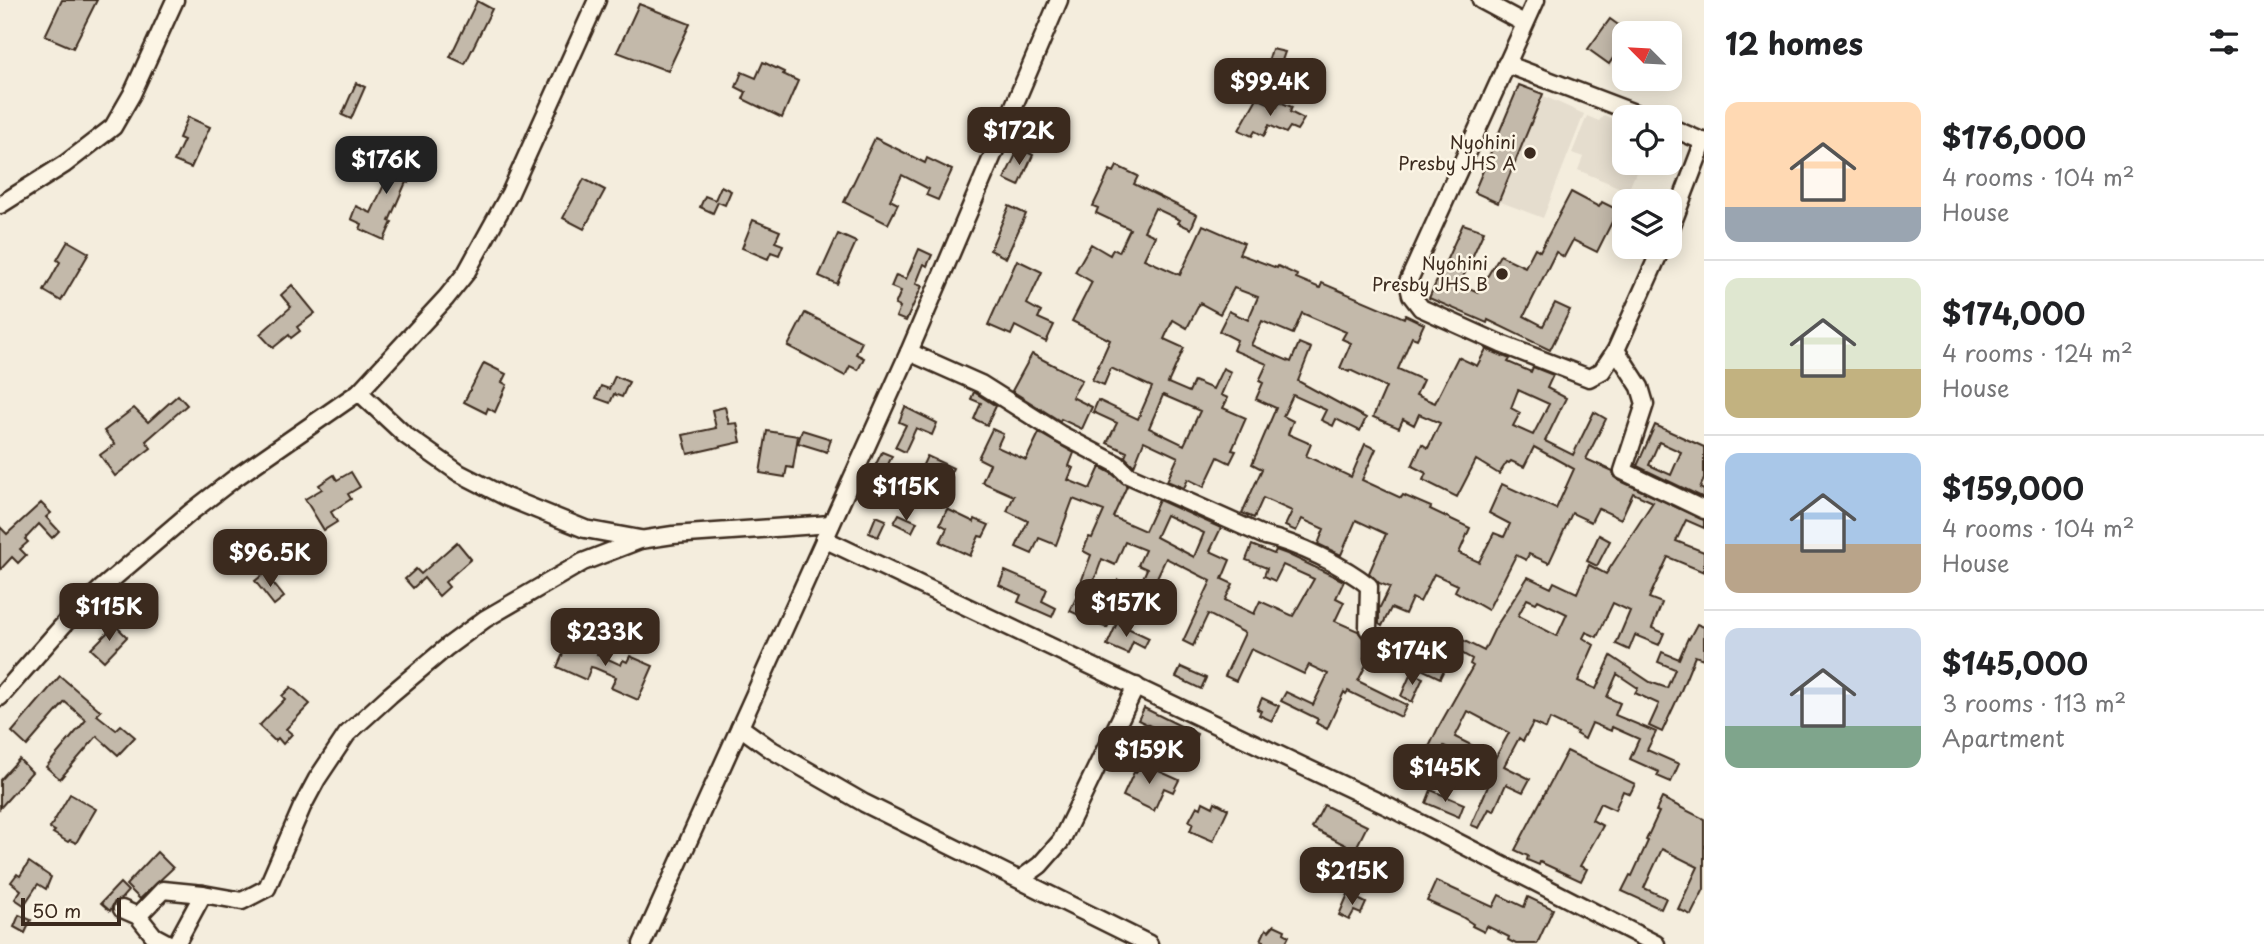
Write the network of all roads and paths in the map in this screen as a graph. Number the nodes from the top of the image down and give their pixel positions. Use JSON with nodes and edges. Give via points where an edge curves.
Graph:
{"nodes":[{"id":1,"x":175,"y":0,"type":"edge"},
{"id":2,"x":597,"y":0,"type":"edge"},
{"id":3,"x":1059,"y":0,"type":"edge"},
{"id":4,"x":1481,"y":0,"type":"edge"},
{"id":5,"x":1536,"y":0,"type":"edge"},
{"id":6,"x":1524,"y":23,"type":"junction"},
{"id":7,"x":1506,"y":64,"type":"junction"},
{"id":8,"x":1614,"y":105,"type":"edge"},
{"id":9,"x":1682,"y":132,"type":"edge"},
{"id":10,"x":1704,"y":141,"type":"edge"},
{"id":11,"x":1682,"y":199,"type":"edge"},
{"id":12,"x":0,"y":205,"type":"edge"},
{"id":13,"x":1657,"y":259,"type":"edge"},
{"id":14,"x":1616,"y":350,"type":"junction"},
{"id":15,"x":909,"y":352,"type":"junction"},
{"id":16,"x":359,"y":392,"type":"junction"},
{"id":17,"x":1704,"y":510,"type":"edge"},
{"id":18,"x":585,"y":528,"type":"junction"},
{"id":19,"x":827,"y":531,"type":"junction"},
{"id":20,"x":640,"y":540,"type":"junction"},
{"id":21,"x":583,"y":562,"type":"junction"},
{"id":22,"x":1368,"y":629,"type":"dead end"},
{"id":23,"x":1136,"y":686,"type":"junction"},
{"id":24,"x":0,"y":697,"type":"edge"},
{"id":25,"x":740,"y":727,"type":"junction"},
{"id":26,"x":1021,"y":879,"type":"junction"},
{"id":27,"x":203,"y":894,"type":"junction"},
{"id":28,"x":122,"y":909,"type":"dead end"},
{"id":29,"x":138,"y":916,"type":"junction"},
{"id":30,"x":169,"y":944,"type":"edge"},
{"id":31,"x":176,"y":944,"type":"edge"},
{"id":32,"x":642,"y":944,"type":"edge"},
{"id":33,"x":1149,"y":944,"type":"edge"},
{"id":34,"x":1656,"y":944,"type":"edge"}],
"edges":[{"from":1,"to":12,"type":"street","via":[[113,127]]},
{"from":2,"to":16,"type":"street","via":[[510,193],[466,272]]},
{"from":3,"to":15,"type":"street"},
{"from":4,"to":6,"type":"street"},
{"from":5,"to":6,"type":"street"},
{"from":6,"to":7,"type":"street"},
{"from":7,"to":8,"type":"street"},
{"from":7,"to":14,"type":"street","via":[[1408,282],[1411,295],[1421,308],[1588,378],[1602,372]]},
{"from":9,"to":10,"type":"street"},
{"from":10,"to":11,"type":"street"},
{"from":13,"to":14,"type":"street"},
{"from":14,"to":17,"type":"street","via":[[1640,387],[1645,404],[1623,471]]},
{"from":15,"to":19,"type":"street"},
{"from":15,"to":22,"type":"street","via":[[981,384],[1117,464],[1128,475],[1357,576],[1369,586]]},
{"from":16,"to":18,"type":"street","via":[[405,435],[453,470]]},
{"from":16,"to":24,"type":"street","via":[[191,512],[66,622]]},
{"from":18,"to":20,"type":"street"},
{"from":18,"to":21,"type":"street"},
{"from":19,"to":20,"type":"street","via":[[710,532]]},
{"from":19,"to":23,"type":"street"},
{"from":19,"to":25,"type":"street"},
{"from":20,"to":21,"type":"street"},
{"from":21,"to":27,"type":"street","via":[[447,647],[347,734],[302,807],[267,888],[242,901]]},
{"from":23,"to":26,"type":"street","via":[[1060,841]]},
{"from":23,"to":34,"type":"street","via":[[1391,808]]},
{"from":25,"to":26,"type":"street","via":[[864,803]]},
{"from":25,"to":32,"type":"street"},
{"from":26,"to":33,"type":"street"},
{"from":27,"to":29,"type":"street","via":[[163,890]]},
{"from":27,"to":31,"type":"street"},
{"from":28,"to":29,"type":"street"},
{"from":29,"to":30,"type":"street","via":[[154,936]]}]}
